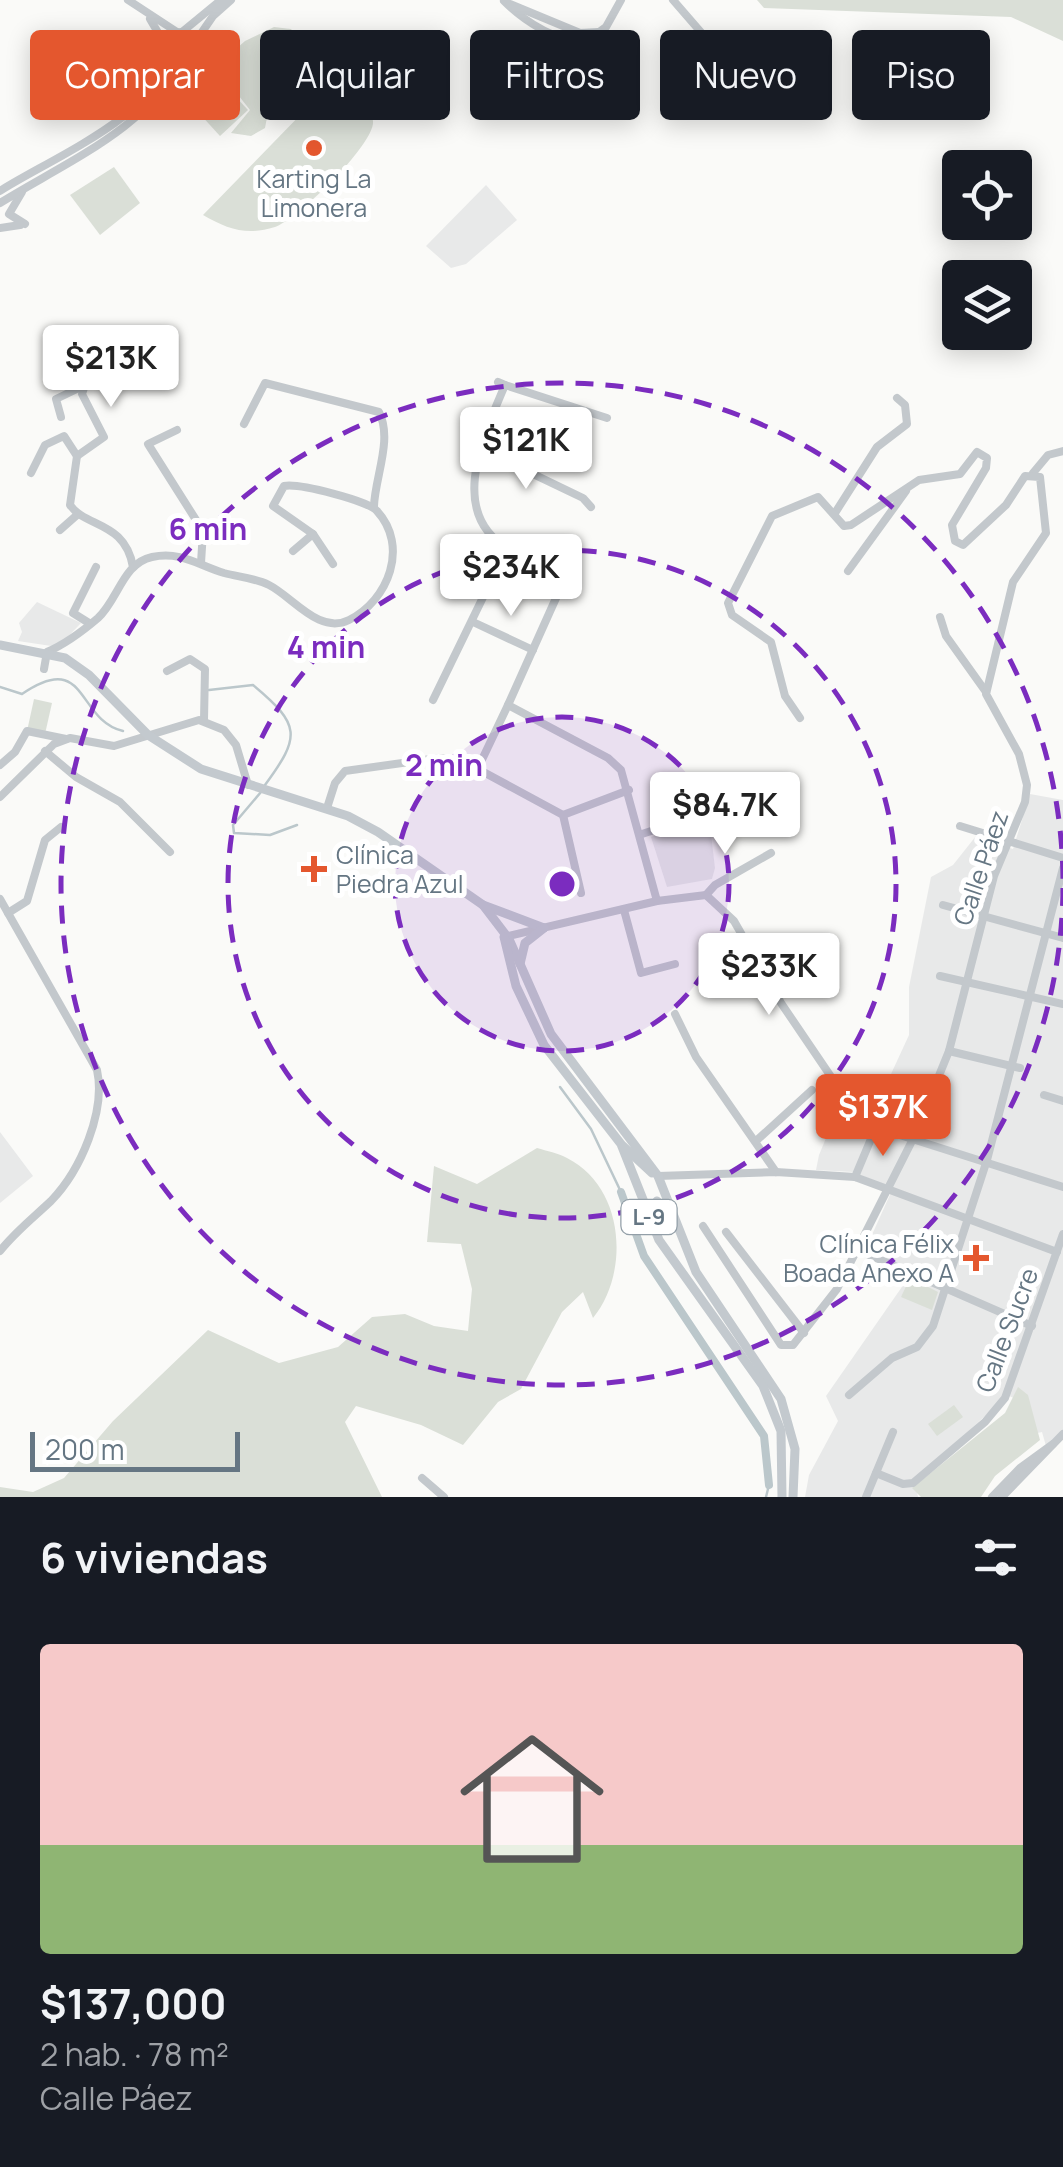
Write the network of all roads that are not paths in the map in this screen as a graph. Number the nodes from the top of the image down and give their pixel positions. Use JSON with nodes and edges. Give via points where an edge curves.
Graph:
{"nodes":[{"id":1,"x":128,"y":0,"type":"edge"},
{"id":2,"x":221,"y":0,"type":"edge"},
{"id":3,"x":230,"y":0,"type":"edge"},
{"id":4,"x":502,"y":0,"type":"edge"},
{"id":5,"x":620,"y":0,"type":"edge"},
{"id":6,"x":674,"y":0,"type":"edge"},
{"id":7,"x":148,"y":16,"type":"junction"},
{"id":8,"x":157,"y":30,"type":"edge"},
{"id":9,"x":176,"y":30,"type":"edge"},
{"id":10,"x":183,"y":30,"type":"edge"},
{"id":11,"x":204,"y":30,"type":"edge"},
{"id":12,"x":699,"y":30,"type":"edge"},
{"id":13,"x":116,"y":120,"type":"edge"},
{"id":14,"x":135,"y":120,"type":"edge"},
{"id":15,"x":27,"y":186,"type":"junction"},
{"id":16,"x":0,"y":191,"type":"edge"},
{"id":17,"x":0,"y":202,"type":"edge"},
{"id":18,"x":0,"y":228,"type":"edge"},
{"id":19,"x":172,"y":382,"type":"dead end"},
{"id":20,"x":81,"y":387,"type":"junction"},
{"id":21,"x":897,"y":398,"type":"dead end"},
{"id":22,"x":61,"y":417,"type":"dead end"},
{"id":23,"x":607,"y":418,"type":"dead end"},
{"id":24,"x":244,"y":424,"type":"dead end"},
{"id":25,"x":178,"y":430,"type":"dead end"},
{"id":26,"x":481,"y":449,"type":"junction"},
{"id":27,"x":1063,"y":451,"type":"edge"},
{"id":28,"x":77,"y":456,"type":"junction"},
{"id":29,"x":31,"y":473,"type":"dead end"},
{"id":30,"x":1033,"y":473,"type":"junction"},
{"id":31,"x":908,"y":487,"type":"junction"},
{"id":32,"x":374,"y":506,"type":"junction"},
{"id":33,"x":591,"y":507,"type":"dead end"},
{"id":34,"x":835,"y":513,"type":"junction"},
{"id":35,"x":76,"y":515,"type":"junction"},
{"id":36,"x":60,"y":530,"type":"dead end"},
{"id":37,"x":313,"y":534,"type":"junction"},
{"id":38,"x":507,"y":548,"type":"junction"},
{"id":39,"x":293,"y":551,"type":"dead end"},
{"id":40,"x":200,"y":562,"type":"junction"},
{"id":41,"x":333,"y":564,"type":"dead end"},
{"id":42,"x":96,"y":567,"type":"dead end"},
{"id":43,"x":134,"y":567,"type":"junction"},
{"id":44,"x":848,"y":571,"type":"dead end"},
{"id":45,"x":940,"y":616,"type":"dead end"},
{"id":46,"x":473,"y":622,"type":"junction"},
{"id":47,"x":89,"y":624,"type":"junction"},
{"id":48,"x":0,"y":645,"type":"edge"},
{"id":49,"x":532,"y":650,"type":"junction"},
{"id":50,"x":47,"y":652,"type":"junction"},
{"id":51,"x":44,"y":669,"type":"dead end"},
{"id":52,"x":167,"y":672,"type":"dead end"},
{"id":53,"x":986,"y":692,"type":"junction"},
{"id":54,"x":433,"y":700,"type":"dead end"},
{"id":55,"x":508,"y":704,"type":"junction"},
{"id":56,"x":800,"y":718,"type":"dead end"},
{"id":57,"x":204,"y":720,"type":"junction"},
{"id":58,"x":148,"y":735,"type":"junction"},
{"id":59,"x":66,"y":740,"type":"junction"},
{"id":60,"x":46,"y":751,"type":"junction"},
{"id":61,"x":0,"y":765,"type":"edge"},
{"id":62,"x":479,"y":766,"type":"junction"},
{"id":63,"x":248,"y":786,"type":"junction"},
{"id":64,"x":629,"y":790,"type":"junction"},
{"id":65,"x":0,"y":798,"type":"edge"},
{"id":66,"x":327,"y":808,"type":"junction"},
{"id":67,"x":720,"y":808,"type":"dead end"},
{"id":68,"x":563,"y":815,"type":"junction"},
{"id":69,"x":960,"y":826,"type":"dead end"},
{"id":70,"x":61,"y":827,"type":"dead end"},
{"id":71,"x":642,"y":834,"type":"junction"},
{"id":72,"x":1007,"y":844,"type":"junction"},
{"id":73,"x":170,"y":852,"type":"dead end"},
{"id":74,"x":771,"y":852,"type":"dead end"},
{"id":75,"x":1063,"y":858,"type":"edge"},
{"id":76,"x":1063,"y":868,"type":"edge"},
{"id":77,"x":581,"y":894,"type":"dead end"},
{"id":78,"x":706,"y":895,"type":"junction"},
{"id":79,"x":0,"y":899,"type":"edge"},
{"id":80,"x":657,"y":901,"type":"junction"},
{"id":81,"x":483,"y":905,"type":"junction"},
{"id":82,"x":943,"y":905,"type":"dead end"},
{"id":83,"x":624,"y":910,"type":"junction"},
{"id":84,"x":8,"y":913,"type":"junction"},
{"id":85,"x":984,"y":915,"type":"junction"},
{"id":86,"x":544,"y":928,"type":"junction"},
{"id":87,"x":1043,"y":932,"type":"junction"},
{"id":88,"x":504,"y":937,"type":"junction"},
{"id":89,"x":1063,"y":938,"type":"edge"},
{"id":90,"x":675,"y":964,"type":"dead end"},
{"id":91,"x":520,"y":968,"type":"junction"},
{"id":92,"x":940,"y":976,"type":"dead end"},
{"id":93,"x":966,"y":980,"type":"junction"},
{"id":94,"x":1029,"y":997,"type":"junction"},
{"id":95,"x":1063,"y":1004,"type":"edge"},
{"id":96,"x":676,"y":1014,"type":"dead end"},
{"id":97,"x":948,"y":1051,"type":"junction"},
{"id":98,"x":1016,"y":1067,"type":"junction"},
{"id":99,"x":812,"y":1090,"type":"dead end"},
{"id":100,"x":1044,"y":1095,"type":"dead end"},
{"id":101,"x":1063,"y":1101,"type":"edge"},
{"id":102,"x":876,"y":1127,"type":"junction"},
{"id":103,"x":914,"y":1138,"type":"junction"},
{"id":104,"x":756,"y":1141,"type":"junction"},
{"id":105,"x":621,"y":1144,"type":"junction"},
{"id":106,"x":987,"y":1160,"type":"junction"},
{"id":107,"x":776,"y":1172,"type":"junction"},
{"id":108,"x":658,"y":1176,"type":"junction"},
{"id":109,"x":855,"y":1177,"type":"junction"},
{"id":110,"x":1063,"y":1187,"type":"edge"},
{"id":111,"x":888,"y":1190,"type":"junction"},
{"id":112,"x":966,"y":1221,"type":"junction"},
{"id":113,"x":673,"y":1222,"type":"junction"},
{"id":114,"x":703,"y":1226,"type":"dead end"},
{"id":115,"x":726,"y":1232,"type":"dead end"},
{"id":116,"x":1063,"y":1234,"type":"edge"},
{"id":117,"x":858,"y":1250,"type":"junction"},
{"id":118,"x":0,"y":1251,"type":"edge"},
{"id":119,"x":1057,"y":1252,"type":"junction"},
{"id":120,"x":675,"y":1264,"type":"junction"},
{"id":121,"x":946,"y":1290,"type":"junction"},
{"id":122,"x":1032,"y":1326,"type":"junction"},
{"id":123,"x":804,"y":1333,"type":"junction"},
{"id":124,"x":849,"y":1395,"type":"dead end"},
{"id":125,"x":893,"y":1432,"type":"dead end"},
{"id":126,"x":1060,"y":1438,"type":"edge"},
{"id":127,"x":876,"y":1472,"type":"junction"},
{"id":128,"x":422,"y":1478,"type":"dead end"},
{"id":129,"x":444,"y":1497,"type":"edge"},
{"id":130,"x":782,"y":1497,"type":"edge"},
{"id":131,"x":793,"y":1497,"type":"edge"},
{"id":132,"x":866,"y":1497,"type":"edge"},
{"id":133,"x":992,"y":1497,"type":"edge"},
{"id":134,"x":1002,"y":1497,"type":"edge"}],
"edges":[{"from":1,"to":7,"type":"street"},
{"from":2,"to":10,"type":"street"},
{"from":3,"to":11,"type":"street"},
{"from":4,"to":5,"type":"street","via":[[520,17],[584,43],[606,27]]},
{"from":6,"to":12,"type":"street"},
{"from":7,"to":8,"type":"street"},
{"from":7,"to":9,"type":"street"},
{"from":13,"to":16,"type":"street"},
{"from":14,"to":15,"type":"street"},
{"from":15,"to":17,"type":"street"},
{"from":15,"to":18,"type":"street","via":[[9,211],[24,224]]},
{"from":19,"to":20,"type":"street","via":[[116,368]]},
{"from":20,"to":22,"type":"street","via":[[56,399]]},
{"from":20,"to":28,"type":"street","via":[[104,437]]},
{"from":21,"to":34,"type":"street","via":[[907,424],[878,447]]},
{"from":23,"to":26,"type":"street","via":[[501,383]]},
{"from":24,"to":32,"type":"street","via":[[266,382],[379,412],[384,444]]},
{"from":25,"to":40,"type":"street","via":[[148,444],[204,531]]},
{"from":26,"to":33,"type":"street"},
{"from":26,"to":38,"type":"street","via":[[476,510],[486,531]]},
{"from":27,"to":30,"type":"street","via":[[1048,454]]},
{"from":28,"to":29,"type":"street","via":[[64,436],[57,438],[45,445]]},
{"from":28,"to":35,"type":"street","via":[[68,496]]},
{"from":30,"to":31,"type":"street","via":[[963,545],[955,542],[952,525],[987,458],[972,454],[960,474]]},
{"from":30,"to":53,"type":"street","via":[[1041,482],[1046,533],[1013,582]]},
{"from":31,"to":34,"type":"street","via":[[851,525]]},
{"from":31,"to":44,"type":"street"},
{"from":32,"to":37,"type":"street","via":[[284,486],[273,506]]},
{"from":32,"to":40,"type":"street","via":[[392,536],[393,566],[362,610],[338,624],[270,585]]},
{"from":34,"to":56,"type":"street","via":[[811,497],[772,516],[728,598],[732,615],[772,642],[785,696]]},
{"from":35,"to":36,"type":"street"},
{"from":35,"to":43,"type":"street","via":[[105,525],[127,547]]},
{"from":37,"to":39,"type":"street"},
{"from":37,"to":41,"type":"street"},
{"from":38,"to":46,"type":"street"},
{"from":38,"to":49,"type":"street","via":[[565,578]]},
{"from":40,"to":43,"type":"street","via":[[156,556]]},
{"from":42,"to":47,"type":"street","via":[[73,612]]},
{"from":43,"to":47,"type":"street"},
{"from":45,"to":53,"type":"street","name":"Calle Páez","via":[[946,636]]},
{"from":46,"to":49,"type":"street"},
{"from":46,"to":54,"type":"street"},
{"from":47,"to":50,"type":"street"},
{"from":48,"to":50,"type":"main road","number":"L-9"},
{"from":49,"to":55,"type":"street"},
{"from":50,"to":51,"type":"street"},
{"from":50,"to":58,"type":"main road","number":"L-9","via":[[81,668]]},
{"from":52,"to":57,"type":"street","via":[[190,659],[205,668]]},
{"from":53,"to":72,"type":"street","name":"Calle Páez","via":[[1019,754],[1027,785]]},
{"from":55,"to":62,"type":"street"},
{"from":55,"to":64,"type":"street","via":[[608,758]]},
{"from":57,"to":58,"type":"street"},
{"from":57,"to":63,"type":"street","via":[[236,745]]},
{"from":58,"to":59,"type":"street","via":[[114,746]]},
{"from":58,"to":63,"type":"main road","number":"L-9","via":[[201,769]]},
{"from":59,"to":60,"type":"street"},
{"from":59,"to":61,"type":"street","via":[[27,731]]},
{"from":60,"to":65,"type":"street"},
{"from":60,"to":73,"type":"street","via":[[120,802]]},
{"from":62,"to":66,"type":"street","via":[[438,758],[351,770],[340,775]]},
{"from":62,"to":68,"type":"street"},
{"from":63,"to":66,"type":"main road","number":"L-9"},
{"from":64,"to":68,"type":"street"},
{"from":64,"to":71,"type":"street"},
{"from":66,"to":81,"type":"main road","number":"L-9","via":[[378,832]]},
{"from":67,"to":71,"type":"street"},
{"from":68,"to":77,"type":"street"},
{"from":69,"to":72,"type":"street"},
{"from":70,"to":84,"type":"street","via":[[45,840],[27,901]]},
{"from":71,"to":80,"type":"street"},
{"from":72,"to":75,"type":"street"},
{"from":72,"to":85,"type":"street","name":"Calle Páez"},
{"from":74,"to":78,"type":"street"},
{"from":76,"to":87,"type":"street"},
{"from":78,"to":80,"type":"street"},
{"from":78,"to":102,"type":"street","via":[[734,921],[780,1003],[857,1115]]},
{"from":79,"to":84,"type":"street"},
{"from":80,"to":83,"type":"street"},
{"from":81,"to":86,"type":"main road","number":"L-9"},
{"from":81,"to":88,"type":"main road","number":"L-9"},
{"from":82,"to":85,"type":"street"},
{"from":83,"to":86,"type":"street"},
{"from":83,"to":90,"type":"street","via":[[641,973]]},
{"from":84,"to":118,"type":"street","via":[[96,1070],[102,1093],[72,1170]]},
{"from":85,"to":87,"type":"street"},
{"from":85,"to":93,"type":"street","name":"Calle Páez"},
{"from":86,"to":88,"type":"street"},
{"from":86,"to":91,"type":"main road","via":[[523,946]]},
{"from":87,"to":89,"type":"street"},
{"from":87,"to":94,"type":"street"},
{"from":88,"to":91,"type":"main road","number":"L-9"},
{"from":88,"to":105,"type":"main road","number":"L-9","via":[[520,997],[544,1046]]},
{"from":91,"to":108,"type":"main road","number":"L-9","via":[[551,1034]]},
{"from":92,"to":93,"type":"street"},
{"from":93,"to":94,"type":"street"},
{"from":93,"to":97,"type":"street","name":"Calle Páez"},
{"from":94,"to":95,"type":"street"},
{"from":94,"to":98,"type":"street"},
{"from":96,"to":104,"type":"street","via":[[696,1057]]},
{"from":97,"to":98,"type":"street"},
{"from":97,"to":103,"type":"street","name":"Calle Páez"},
{"from":98,"to":106,"type":"street"},
{"from":99,"to":104,"type":"street"},
{"from":100,"to":101,"type":"street"},
{"from":102,"to":103,"type":"street"},
{"from":102,"to":109,"type":"street"},
{"from":103,"to":106,"type":"street"},
{"from":103,"to":111,"type":"street","name":"Calle Páez"},
{"from":104,"to":107,"type":"street"},
{"from":105,"to":108,"type":"main road"},
{"from":105,"to":120,"type":"main road","number":"L-9","via":[[650,1221]]},
{"from":106,"to":110,"type":"street"},
{"from":106,"to":112,"type":"street"},
{"from":107,"to":108,"type":"street"},
{"from":107,"to":109,"type":"street"},
{"from":108,"to":113,"type":"main road","number":"L-9"},
{"from":109,"to":111,"type":"street"},
{"from":111,"to":112,"type":"street"},
{"from":111,"to":117,"type":"street","name":"Calle Páez"},
{"from":112,"to":119,"type":"street"},
{"from":112,"to":121,"type":"street"},
{"from":113,"to":120,"type":"main road","number":"L-9","via":[[662,1203],[654,1203],[655,1222]]},
{"from":113,"to":131,"type":"main road","number":"L-9","via":[[696,1272],[781,1399],[795,1449]]},
{"from":114,"to":123,"type":"street","via":[[781,1345],[793,1345]]},
{"from":115,"to":123,"type":"street"},
{"from":116,"to":119,"type":"street","name":"Calle Sucre"},
{"from":117,"to":121,"type":"street"},
{"from":117,"to":123,"type":"street","name":"Calle Páez"},
{"from":119,"to":122,"type":"street","name":"Calle Sucre"},
{"from":120,"to":130,"type":"main road","number":"L-9","via":[[767,1394],[782,1439]]},
{"from":121,"to":122,"type":"street"},
{"from":121,"to":124,"type":"street","via":[[917,1347],[892,1358]]},
{"from":122,"to":127,"type":"street","name":"Calle Sucre","via":[[1005,1398],[985,1422],[913,1483]]},
{"from":125,"to":127,"type":"street"},
{"from":126,"to":133,"type":"street"},
{"from":126,"to":134,"type":"street"},
{"from":127,"to":132,"type":"street"},
{"from":128,"to":129,"type":"street"}]}
